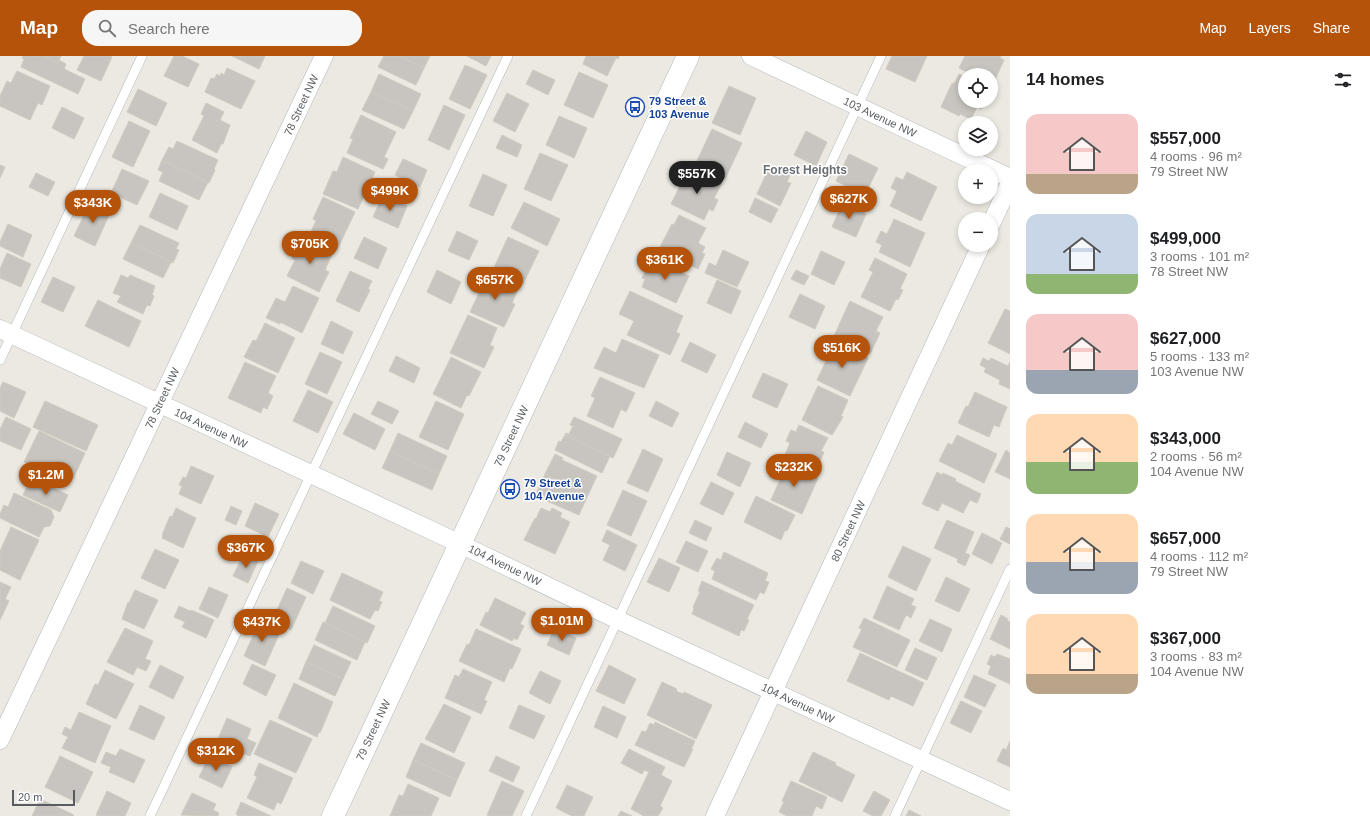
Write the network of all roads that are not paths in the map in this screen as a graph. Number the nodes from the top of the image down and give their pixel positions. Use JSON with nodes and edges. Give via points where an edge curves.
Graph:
{"nodes":[{"id":1,"x":142,"y":56,"type":"edge"},
{"id":2,"x":324,"y":56,"type":"edge"},
{"id":3,"x":508,"y":56,"type":"edge"},
{"id":4,"x":688,"y":56,"type":"edge"},
{"id":5,"x":751,"y":56,"type":"edge"},
{"id":6,"x":881,"y":56,"type":"edge"},
{"id":7,"x":858,"y":106,"type":"junction"},
{"id":8,"x":1010,"y":178,"type":"edge"},
{"id":9,"x":1010,"y":183,"type":"edge"},
{"id":10,"x":997,"y":212,"type":"edge"},
{"id":11,"x":978,"y":252,"type":"edge"},
{"id":12,"x":6,"y":332,"type":"edge"},
{"id":13,"x":0,"y":360,"type":"edge"},
{"id":14,"x":159,"y":404,"type":"junction"},
{"id":15,"x":311,"y":474,"type":"junction"},
{"id":16,"x":460,"y":544,"type":"junction"},
{"id":17,"x":1010,"y":569,"type":"edge"},
{"id":18,"x":618,"y":620,"type":"junction"},
{"id":19,"x":773,"y":692,"type":"junction"},
{"id":20,"x":0,"y":740,"type":"edge"},
{"id":21,"x":921,"y":760,"type":"junction"},
{"id":22,"x":1010,"y":801,"type":"edge"},
{"id":23,"x":150,"y":816,"type":"edge"},
{"id":24,"x":333,"y":816,"type":"edge"},
{"id":25,"x":526,"y":816,"type":"edge"},
{"id":26,"x":715,"y":816,"type":"edge"},
{"id":27,"x":895,"y":816,"type":"edge"}],
"edges":[{"from":1,"to":12,"type":"lane"},
{"from":2,"to":14,"type":"street","name":"78 Street NW"},
{"from":3,"to":15,"type":"lane"},
{"from":4,"to":16,"type":"street","name":"79 Street NW"},
{"from":5,"to":7,"type":"street","name":"103 Avenue NW"},
{"from":6,"to":7,"type":"lane"},
{"from":7,"to":8,"type":"street","name":"103 Avenue NW"},
{"from":7,"to":18,"type":"lane"},
{"from":9,"to":10,"type":"street"},
{"from":11,"to":19,"type":"street","name":"80 Street NW"},
{"from":12,"to":13,"type":"lane"},
{"from":12,"to":14,"type":"street","name":"104 Avenue NW"},
{"from":14,"to":15,"type":"street","name":"104 Avenue NW"},
{"from":14,"to":20,"type":"street","name":"78 Street NW"},
{"from":15,"to":16,"type":"street","name":"104 Avenue NW"},
{"from":15,"to":23,"type":"lane"},
{"from":16,"to":18,"type":"street","name":"104 Avenue NW"},
{"from":16,"to":24,"type":"street","name":"79 Street NW"},
{"from":17,"to":21,"type":"lane"},
{"from":18,"to":19,"type":"street","name":"104 Avenue NW"},
{"from":18,"to":25,"type":"lane"},
{"from":19,"to":21,"type":"street","name":"104 Avenue NW"},
{"from":19,"to":26,"type":"street","name":"80 Street NW"},
{"from":21,"to":22,"type":"street","name":"104 Avenue NW"},
{"from":21,"to":27,"type":"lane"}]}
